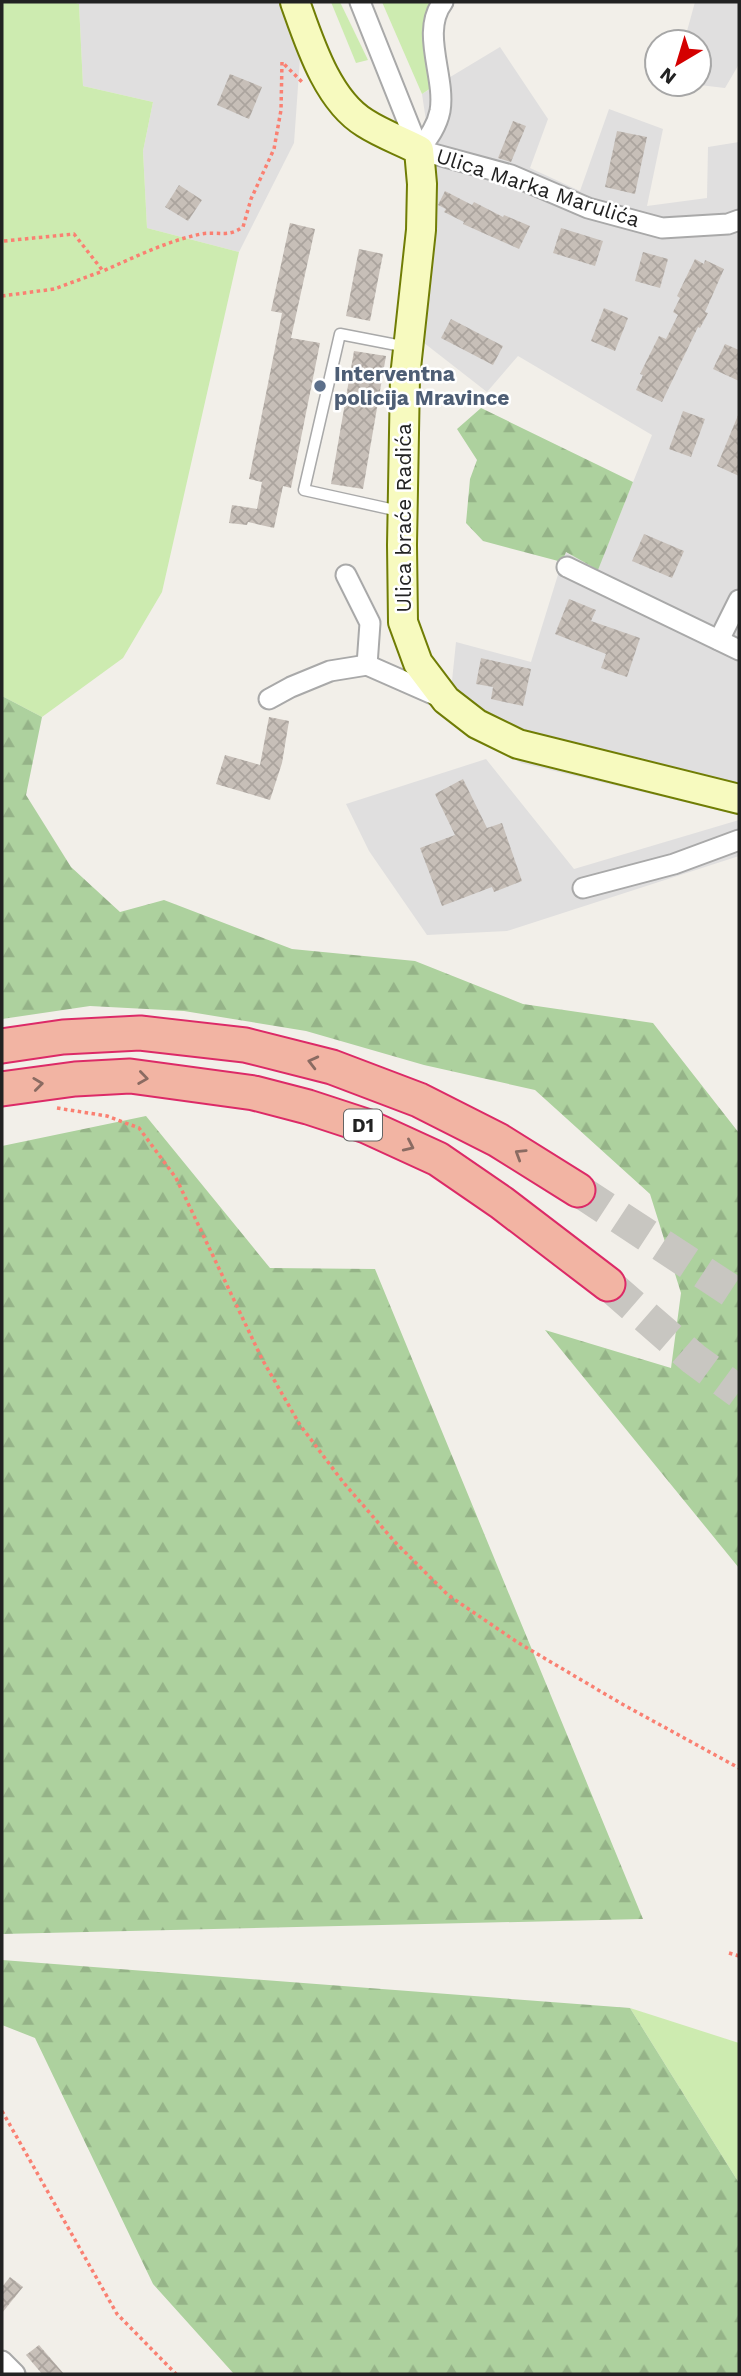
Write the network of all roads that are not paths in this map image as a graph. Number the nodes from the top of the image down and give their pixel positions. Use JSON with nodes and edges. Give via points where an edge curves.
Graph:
{"nodes":[{"id":1,"x":295,"y":2,"type":"edge"},
{"id":2,"x":360,"y":2,"type":"edge"},
{"id":3,"x":443,"y":2,"type":"edge"},
{"id":4,"x":419,"y":150,"type":"junction"},
{"id":5,"x":739,"y":220,"type":"edge"},
{"id":6,"x":408,"y":348,"type":"junction"},
{"id":7,"x":403,"y":512,"type":"junction"},
{"id":8,"x":567,"y":567,"type":"dead end"},
{"id":9,"x":346,"y":575,"type":"dead end"},
{"id":10,"x":739,"y":600,"type":"edge"},
{"id":11,"x":719,"y":640,"type":"junction"},
{"id":12,"x":739,"y":650,"type":"edge"},
{"id":13,"x":367,"y":665,"type":"junction"},
{"id":14,"x":269,"y":699,"type":"dead end"},
{"id":15,"x":446,"y":700,"type":"junction"},
{"id":16,"x":739,"y":799,"type":"edge"},
{"id":17,"x":739,"y":840,"type":"edge"},
{"id":18,"x":583,"y":888,"type":"dead end"},
{"id":19,"x":2,"y":1046,"type":"edge"},
{"id":20,"x":2,"y":1089,"type":"edge"},
{"id":21,"x":578,"y":1190,"type":"tunnel mouth"},
{"id":22,"x":608,"y":1284,"type":"tunnel mouth"},
{"id":23,"x":2,"y":2361,"type":"edge"},
{"id":24,"x":15,"y":2374,"type":"edge"}],
"edges":[{"from":1,"to":4,"type":"main road","name":"Ulica Marka Marulića","via":[[312,51],[338,97],[363,122]]},
{"from":2,"to":4,"type":"street"},
{"from":3,"to":4,"type":"street","name":"Ulica Marka Marulića","via":[[433,17],[440,108],[434,130]]},
{"from":4,"to":5,"type":"street","name":"Ulica Marka Marulića","via":[[511,175],[589,208],[662,228]]},
{"from":4,"to":6,"type":"main road","name":"Ulica Marka Marulića","via":[[421,230]]},
{"from":6,"to":7,"type":"main road","name":"Ulica braće Radića"},
{"from":6,"to":7,"type":"lane","via":[[340,334],[304,490]]},
{"from":7,"to":15,"type":"main road","name":"Ulica braće Radića","via":[[403,622],[418,663]]},
{"from":8,"to":11,"type":"street"},
{"from":9,"to":13,"type":"street","via":[[370,623]]},
{"from":10,"to":11,"type":"street"},
{"from":11,"to":12,"type":"street"},
{"from":13,"to":14,"type":"street","via":[[330,671]]},
{"from":13,"to":15,"type":"street"},
{"from":15,"to":16,"type":"main road","name":"Ulica braće Radića","via":[[477,724],[518,744]]},
{"from":17,"to":18,"type":"street","via":[[674,864]]},
{"from":21,"to":19,"type":"highway","number":"D1","one_way":true,"via":[[498,1140],[419,1100],[332,1067],[245,1045],[140,1033]]},
{"from":20,"to":22,"type":"highway","number":"D1","one_way":true,"via":[[130,1076],[254,1093],[308,1107],[366,1126],[438,1159]]},
{"from":23,"to":24,"type":"street"}]}
